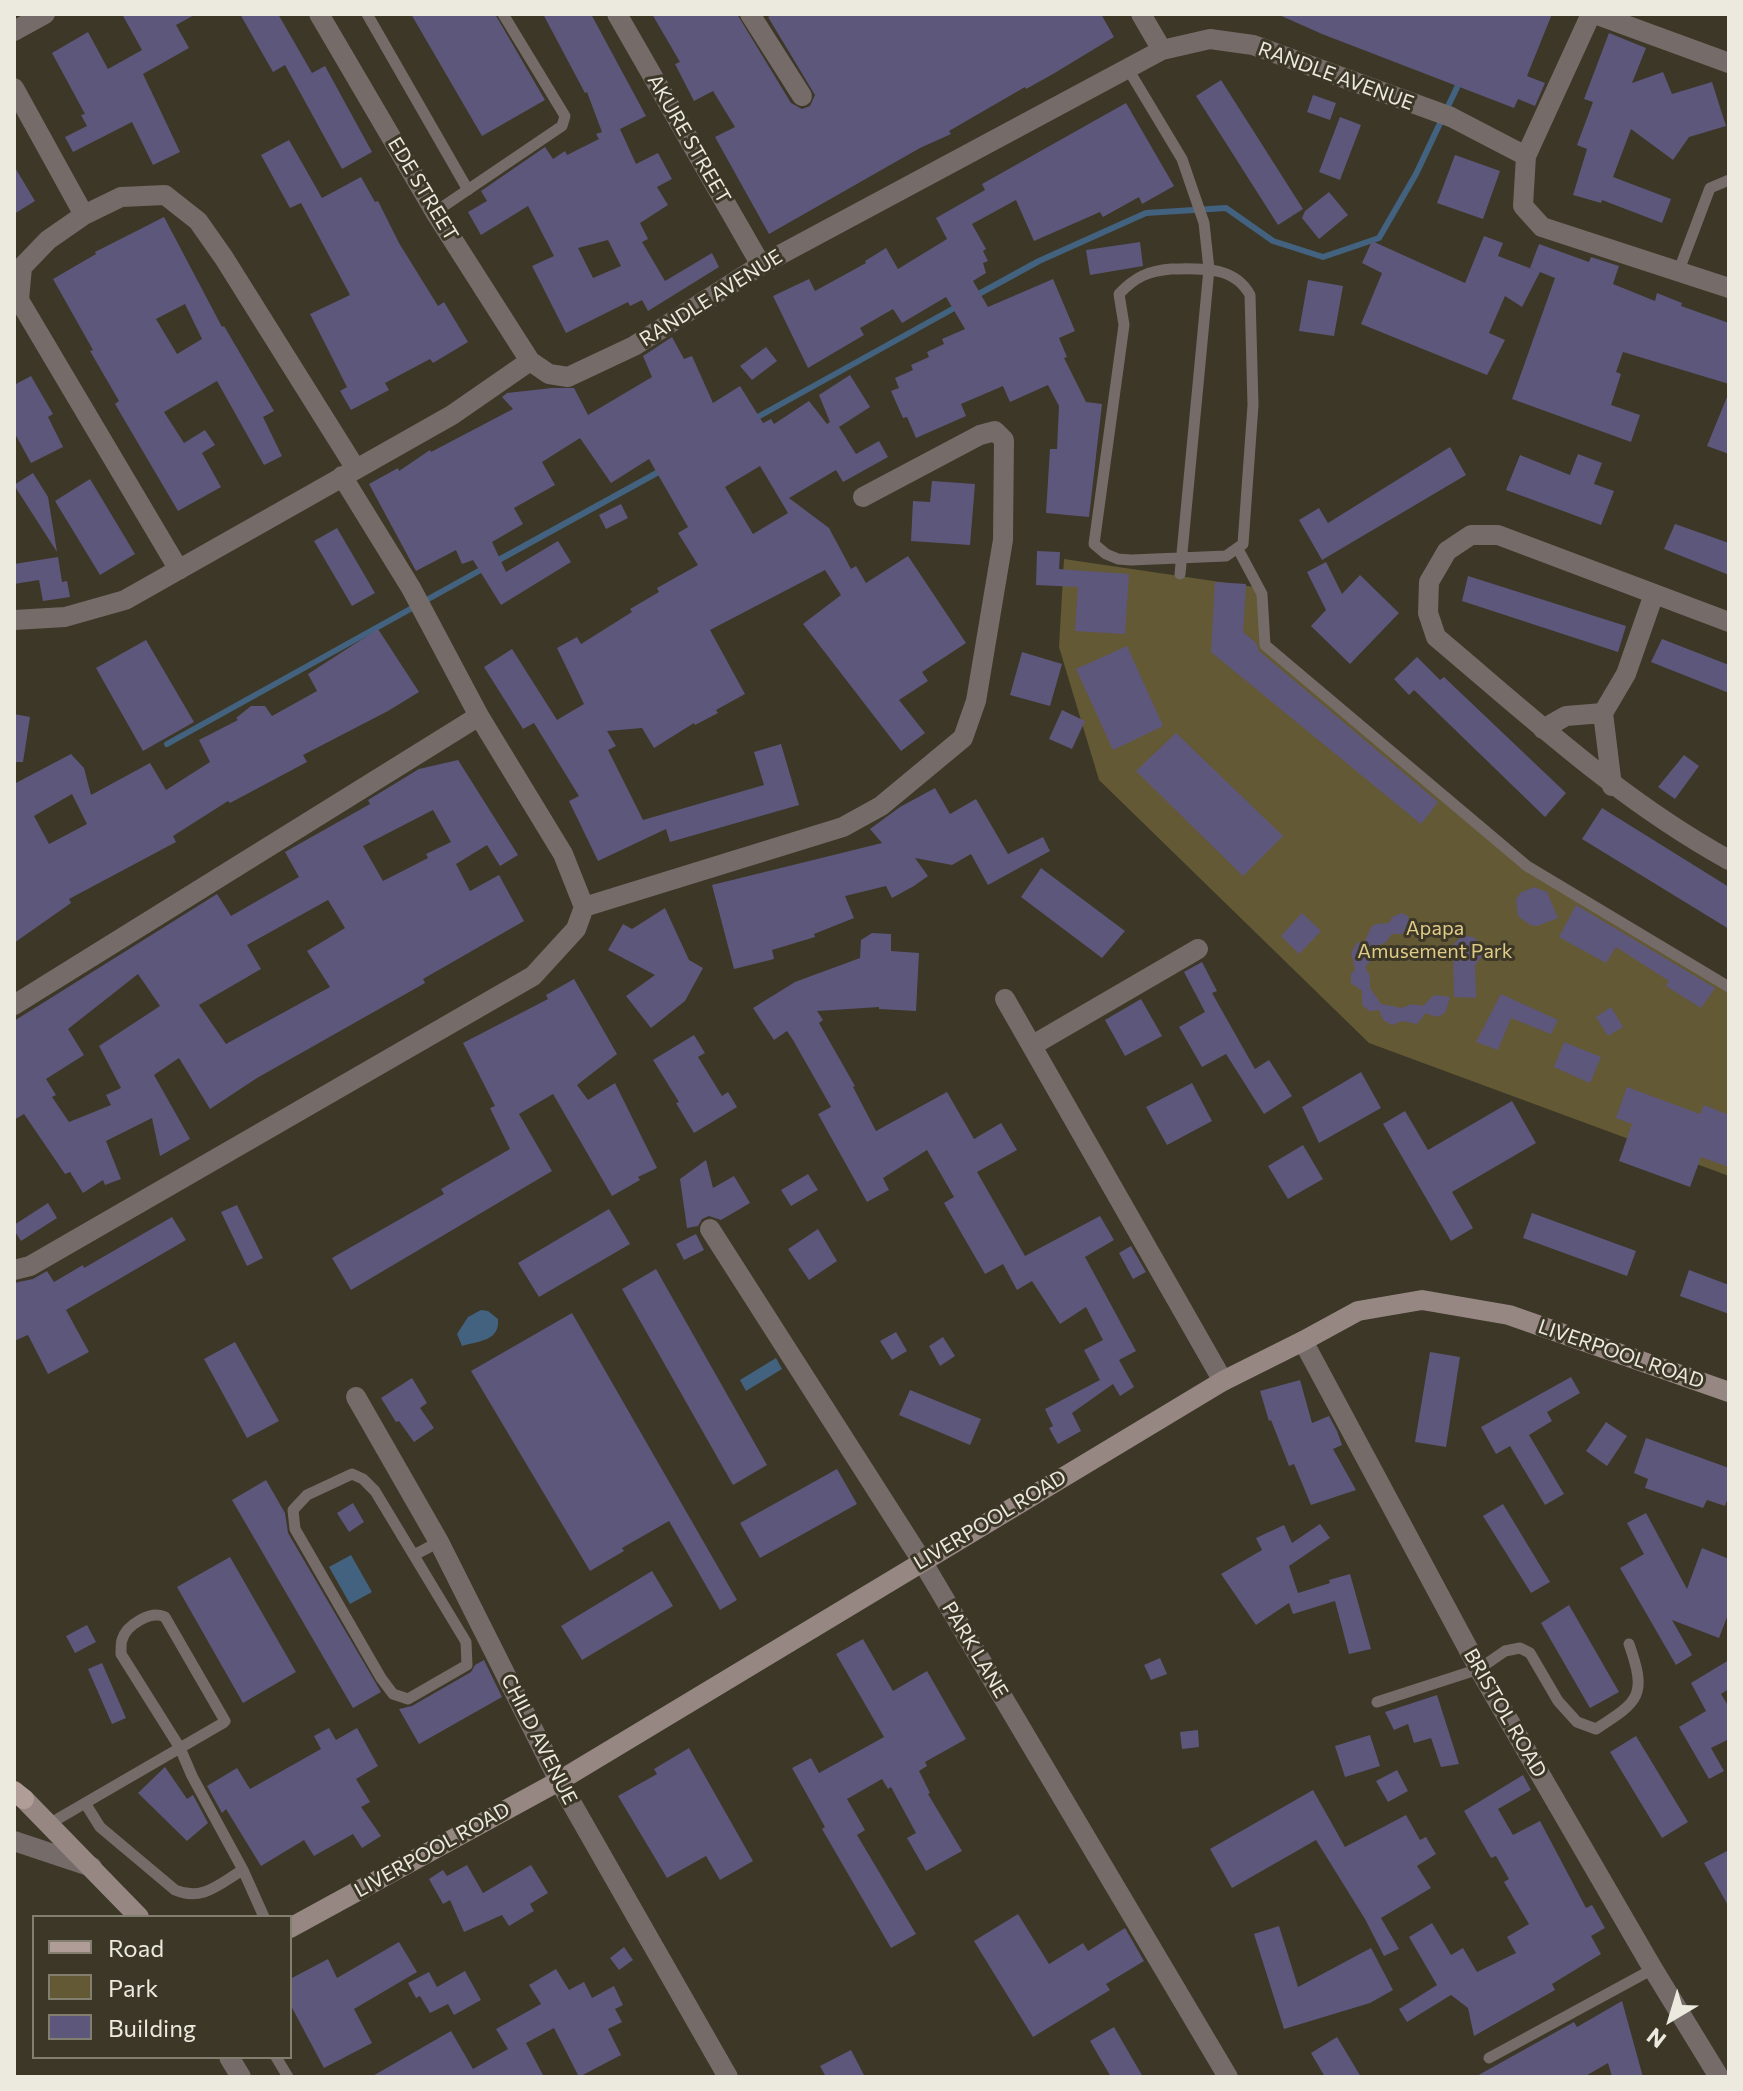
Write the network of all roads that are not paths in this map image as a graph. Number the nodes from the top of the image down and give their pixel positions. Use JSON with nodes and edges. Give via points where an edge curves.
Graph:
{"nodes":[{"id":1,"x":45,"y":14,"type":"edge"},
{"id":2,"x":319,"y":14,"type":"edge"},
{"id":3,"x":503,"y":14,"type":"edge"},
{"id":4,"x":617,"y":14,"type":"edge"},
{"id":5,"x":750,"y":14,"type":"edge"},
{"id":6,"x":1141,"y":14,"type":"edge"},
{"id":7,"x":1593,"y":14,"type":"edge"},
{"id":8,"x":371,"y":16,"type":"edge"},
{"id":9,"x":14,"y":31,"type":"edge"},
{"id":10,"x":1162,"y":50,"type":"junction"},
{"id":11,"x":1729,"y":63,"type":"edge"},
{"id":12,"x":1128,"y":69,"type":"junction"},
{"id":13,"x":14,"y":88,"type":"edge"},
{"id":14,"x":802,"y":96,"type":"dead end"},
{"id":15,"x":1526,"y":156,"type":"junction"},
{"id":16,"x":1729,"y":180,"type":"edge"},
{"id":17,"x":468,"y":190,"type":"junction"},
{"id":18,"x":435,"y":212,"type":"junction"},
{"id":19,"x":84,"y":215,"type":"junction"},
{"id":20,"x":761,"y":265,"type":"junction"},
{"id":21,"x":1209,"y":269,"type":"junction"},
{"id":22,"x":1679,"y":270,"type":"junction"},
{"id":23,"x":1729,"y":288,"type":"edge"},
{"id":24,"x":530,"y":361,"type":"junction"},
{"id":25,"x":349,"y":473,"type":"junction"},
{"id":26,"x":863,"y":497,"type":"dead end"},
{"id":27,"x":1238,"y":549,"type":"junction"},
{"id":28,"x":1180,"y":557,"type":"junction"},
{"id":29,"x":179,"y":570,"type":"junction"},
{"id":30,"x":1180,"y":574,"type":"dead end"},
{"id":31,"x":1654,"y":594,"type":"junction"},
{"id":32,"x":14,"y":620,"type":"edge"},
{"id":33,"x":1729,"y":622,"type":"edge"},
{"id":34,"x":1603,"y":713,"type":"junction"},
{"id":35,"x":479,"y":716,"type":"junction"},
{"id":36,"x":1543,"y":729,"type":"junction"},
{"id":37,"x":1612,"y":786,"type":"junction"},
{"id":38,"x":1729,"y":860,"type":"edge"},
{"id":39,"x":584,"y":907,"type":"junction"},
{"id":40,"x":1198,"y":949,"type":"dead end"},
{"id":41,"x":1729,"y":987,"type":"edge"},
{"id":42,"x":1005,"y":999,"type":"dead end"},
{"id":43,"x":14,"y":1005,"type":"edge"},
{"id":44,"x":1033,"y":1045,"type":"junction"},
{"id":45,"x":710,"y":1229,"type":"dead end"},
{"id":46,"x":14,"y":1270,"type":"edge"},
{"id":47,"x":1303,"y":1341,"type":"junction"},
{"id":48,"x":1223,"y":1381,"type":"junction"},
{"id":49,"x":1729,"y":1392,"type":"edge"},
{"id":50,"x":356,"y":1397,"type":"dead end"},
{"id":51,"x":439,"y":1542,"type":"junction"},
{"id":52,"x":414,"y":1555,"type":"junction"},
{"id":53,"x":922,"y":1561,"type":"junction"},
{"id":54,"x":1629,"y":1644,"type":"dead end"},
{"id":55,"x":1479,"y":1669,"type":"junction"},
{"id":56,"x":1377,"y":1702,"type":"dead end"},
{"id":57,"x":180,"y":1748,"type":"junction"},
{"id":58,"x":559,"y":1781,"type":"junction"},
{"id":59,"x":17,"y":1795,"type":"edge"},
{"id":60,"x":85,"y":1803,"type":"junction"},
{"id":61,"x":49,"y":1824,"type":"junction"},
{"id":62,"x":14,"y":1841,"type":"edge"},
{"id":63,"x":92,"y":1867,"type":"junction"},
{"id":64,"x":243,"y":1870,"type":"junction"},
{"id":65,"x":137,"y":1915,"type":"edge"},
{"id":66,"x":263,"y":1915,"type":"edge"},
{"id":67,"x":292,"y":1927,"type":"edge"},
{"id":68,"x":1653,"y":1969,"type":"junction"},
{"id":69,"x":1489,"y":2058,"type":"dead end"},
{"id":70,"x":230,"y":2059,"type":"edge"},
{"id":71,"x":277,"y":2059,"type":"edge"},
{"id":72,"x":241,"y":2077,"type":"edge"},
{"id":73,"x":288,"y":2077,"type":"edge"},
{"id":74,"x":728,"y":2077,"type":"edge"},
{"id":75,"x":1228,"y":2077,"type":"edge"},
{"id":76,"x":1719,"y":2077,"type":"edge"}],
"edges":[{"from":1,"to":9,"type":"street"},
{"from":2,"to":18,"type":"street","name":"EDE STREET"},
{"from":3,"to":17,"type":"lane","via":[[565,116],[562,126]]},
{"from":4,"to":20,"type":"street","name":"AKURE STREET"},
{"from":5,"to":14,"type":"street"},
{"from":6,"to":10,"type":"street"},
{"from":7,"to":11,"type":"street"},
{"from":7,"to":15,"type":"street"},
{"from":8,"to":17,"type":"lane"},
{"from":10,"to":12,"type":"street","name":"RANDLE AVENUE"},
{"from":10,"to":15,"type":"street","name":"RANDLE AVENUE","via":[[1210,39],[1253,45],[1451,117]]},
{"from":12,"to":20,"type":"street","name":"RANDLE AVENUE"},
{"from":12,"to":21,"type":"lane","via":[[1182,159],[1204,223]]},
{"from":13,"to":19,"type":"street"},
{"from":15,"to":22,"type":"street","via":[[1523,206],[1542,227]]},
{"from":16,"to":22,"type":"lane","via":[[1710,188]]},
{"from":17,"to":18,"type":"lane"},
{"from":18,"to":24,"type":"street","name":"EDE STREET"},
{"from":19,"to":25,"type":"street","via":[[121,197],[165,195],[198,221]]},
{"from":19,"to":29,"type":"street","via":[[22,267],[19,300]]},
{"from":20,"to":24,"type":"street","name":"RANDLE AVENUE","via":[[634,346],[568,377],[549,374]]},
{"from":21,"to":27,"type":"lane","via":[[1233,276],[1250,295],[1253,405],[1243,544]]},
{"from":21,"to":28,"type":"lane"},
{"from":21,"to":28,"type":"lane","via":[[1151,271],[1119,294],[1124,325],[1094,544],[1118,559]]},
{"from":22,"to":23,"type":"street"},
{"from":24,"to":25,"type":"street","via":[[452,415]]},
{"from":25,"to":29,"type":"street"},
{"from":25,"to":35,"type":"street"},
{"from":26,"to":39,"type":"street","via":[[980,435],[995,431],[1004,440],[1003,540],[976,701],[963,738],[881,806],[843,827]]},
{"from":27,"to":28,"type":"lane","via":[[1226,556]]},
{"from":27,"to":41,"type":"lane","via":[[1262,594],[1265,645],[1527,866]]},
{"from":28,"to":30,"type":"lane"},
{"from":29,"to":32,"type":"street","via":[[125,600],[65,617]]},
{"from":31,"to":33,"type":"street"},
{"from":31,"to":34,"type":"street","via":[[1626,674]]},
{"from":31,"to":36,"type":"street","via":[[1498,535],[1471,535],[1447,551],[1429,582],[1428,613],[1436,637]]},
{"from":34,"to":36,"type":"street","via":[[1566,716]]},
{"from":34,"to":37,"type":"street"},
{"from":35,"to":39,"type":"street","via":[[563,854]]},
{"from":35,"to":43,"type":"street"},
{"from":36,"to":37,"type":"street"},
{"from":37,"to":38,"type":"street"},
{"from":39,"to":46,"type":"street","via":[[576,929],[533,976],[30,1266]]},
{"from":40,"to":44,"type":"street"},
{"from":42,"to":44,"type":"street"},
{"from":44,"to":48,"type":"street"},
{"from":45,"to":53,"type":"street","name":"PARK LANE"},
{"from":47,"to":48,"type":"main road","name":"LIVERPOOL ROAD"},
{"from":47,"to":49,"type":"main road","name":"LIVERPOOL ROAD","via":[[1358,1311],[1422,1300],[1509,1315]]},
{"from":47,"to":55,"type":"street","name":"BRISTOL ROAD"},
{"from":48,"to":53,"type":"main road","name":"LIVERPOOL ROAD"},
{"from":50,"to":51,"type":"street","name":"CHILD AVENUE"},
{"from":51,"to":52,"type":"lane"},
{"from":51,"to":58,"type":"street","name":"CHILD AVENUE"},
{"from":52,"to":52,"type":"lane","via":[[375,1491],[352,1474],[307,1495],[293,1510],[295,1529],[381,1678],[401,1699],[455,1673],[469,1657],[466,1642]]},
{"from":53,"to":58,"type":"main road","name":"LIVERPOOL ROAD"},
{"from":53,"to":75,"type":"street","name":"PARK LANE"},
{"from":54,"to":55,"type":"lane","via":[[1639,1690],[1628,1708],[1596,1729],[1577,1722],[1558,1701],[1530,1653],[1520,1648],[1505,1651]]},
{"from":55,"to":56,"type":"lane"},
{"from":55,"to":68,"type":"street","name":"BRISTOL ROAD"},
{"from":57,"to":57,"type":"lane","via":[[121,1654],[127,1630],[153,1613],[165,1617],[226,1718]]},
{"from":57,"to":60,"type":"lane"},
{"from":57,"to":64,"type":"lane"},
{"from":58,"to":67,"type":"main road","name":"LIVERPOOL ROAD"},
{"from":58,"to":74,"type":"street","name":"CHILD AVENUE"},
{"from":59,"to":61,"type":"main road"},
{"from":60,"to":61,"type":"lane"},
{"from":60,"to":64,"type":"lane","via":[[100,1827],[189,1896]]},
{"from":61,"to":63,"type":"main road"},
{"from":62,"to":63,"type":"street"},
{"from":63,"to":65,"type":"main road"},
{"from":64,"to":66,"type":"lane"},
{"from":68,"to":69,"type":"lane"},
{"from":68,"to":76,"type":"street","name":"BRISTOL ROAD"},
{"from":70,"to":72,"type":"street"},
{"from":71,"to":73,"type":"lane"}]}
